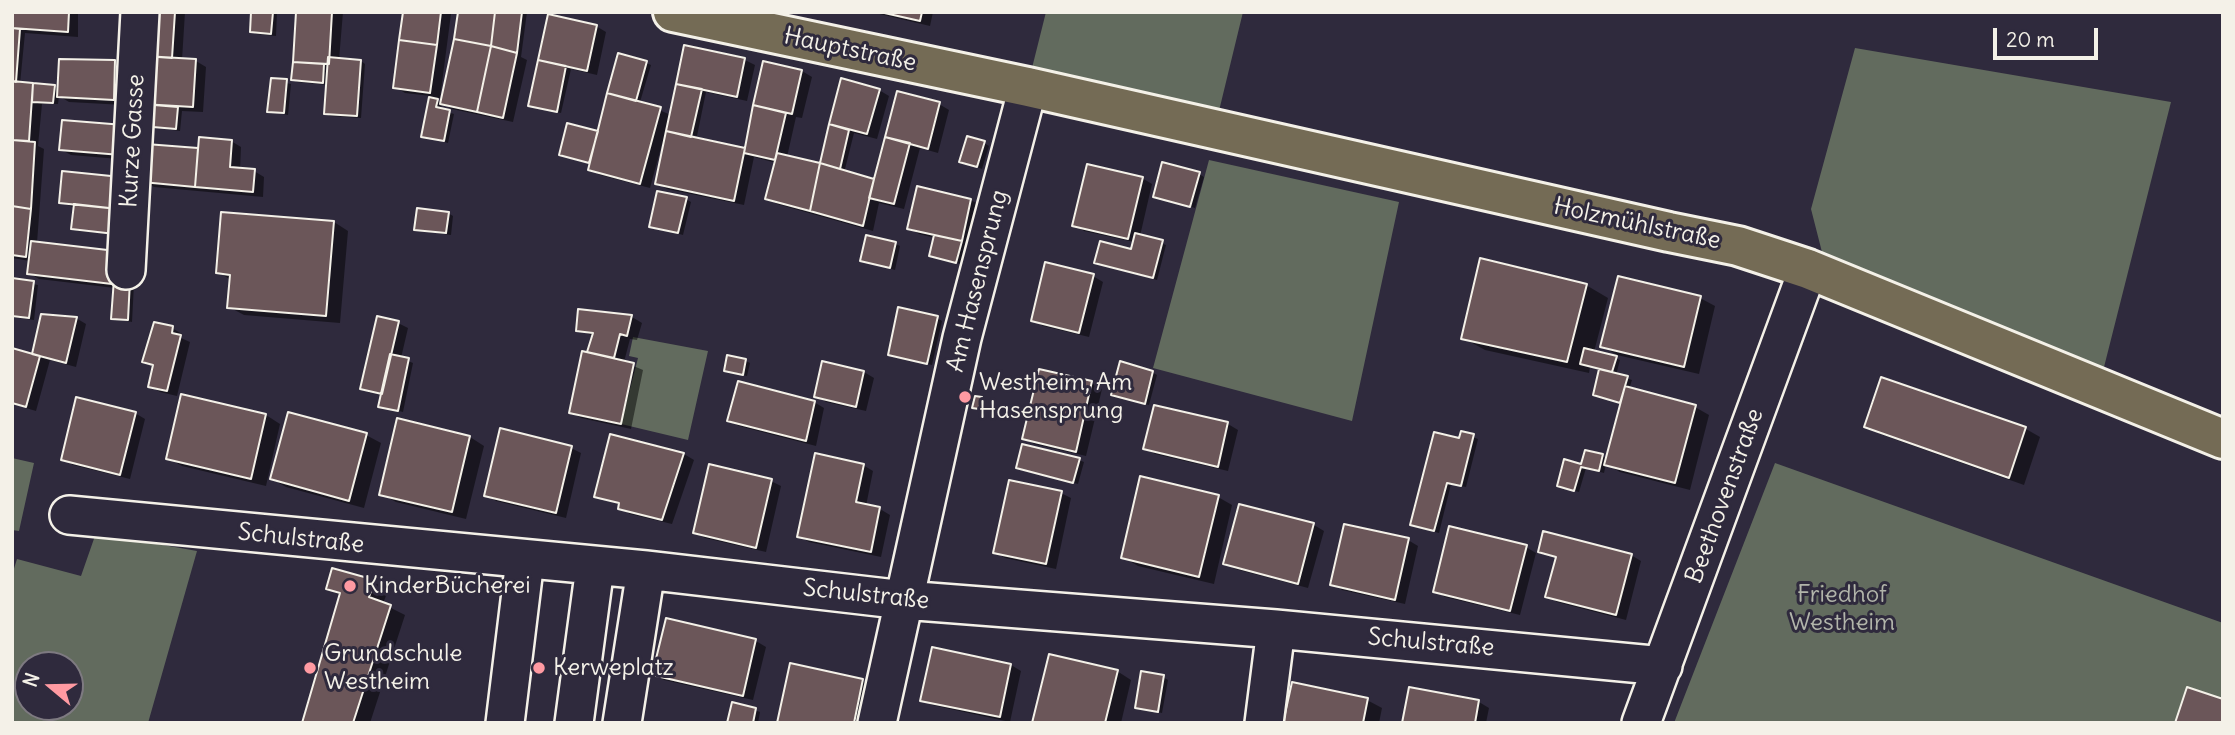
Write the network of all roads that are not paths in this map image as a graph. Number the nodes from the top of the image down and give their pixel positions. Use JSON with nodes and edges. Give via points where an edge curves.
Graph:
{"nodes":[{"id":1,"x":139,"y":12,"type":"edge"},
{"id":2,"x":673,"y":12,"type":"edge"},
{"id":3,"x":1028,"y":87,"type":"junction"},
{"id":4,"x":1808,"y":269,"type":"junction"},
{"id":5,"x":126,"y":270,"type":"dead end"},
{"id":6,"x":2223,"y":439,"type":"edge"},
{"id":7,"x":69,"y":515,"type":"dead end"},
{"id":8,"x":524,"y":560,"type":"junction"},
{"id":9,"x":595,"y":567,"type":"junction"},
{"id":10,"x":646,"y":570,"type":"junction"},
{"id":11,"x":904,"y":600,"type":"junction"},
{"id":12,"x":1276,"y":629,"type":"junction"},
{"id":13,"x":1663,"y":666,"type":"junction"},
{"id":14,"x":505,"y":723,"type":"edge"},
{"id":15,"x":574,"y":723,"type":"edge"},
{"id":16,"x":622,"y":723,"type":"edge"},
{"id":17,"x":877,"y":723,"type":"edge"},
{"id":18,"x":1264,"y":723,"type":"edge"},
{"id":19,"x":1641,"y":723,"type":"edge"}],
"edges":[{"from":1,"to":5,"type":"street","name":"Kurze Gasse"},
{"from":2,"to":3,"type":"main road","name":"Hauptstraße"},
{"from":3,"to":4,"type":"main road","name":"Holzmühlstraße","via":[[1738,246]]},
{"from":3,"to":11,"type":"street","name":"Am Hasensprung","via":[[962,338]]},
{"from":4,"to":6,"type":"main road","name":"Holzmühlstraße"},
{"from":4,"to":13,"type":"street","name":"Beethovenstraße"},
{"from":7,"to":8,"type":"street","name":"Schulstraße"},
{"from":8,"to":9,"type":"street","name":"Schulstraße"},
{"from":8,"to":14,"type":"street"},
{"from":9,"to":10,"type":"street","name":"Schulstraße"},
{"from":9,"to":15,"type":"street"},
{"from":10,"to":11,"type":"street","name":"Schulstraße"},
{"from":10,"to":16,"type":"street"},
{"from":11,"to":12,"type":"street","name":"Schulstraße"},
{"from":11,"to":17,"type":"street","name":"Am Hasensprung"},
{"from":12,"to":13,"type":"street","name":"Schulstraße"},
{"from":12,"to":18,"type":"street"},
{"from":13,"to":19,"type":"street","name":"Beethovenstraße"}]}
